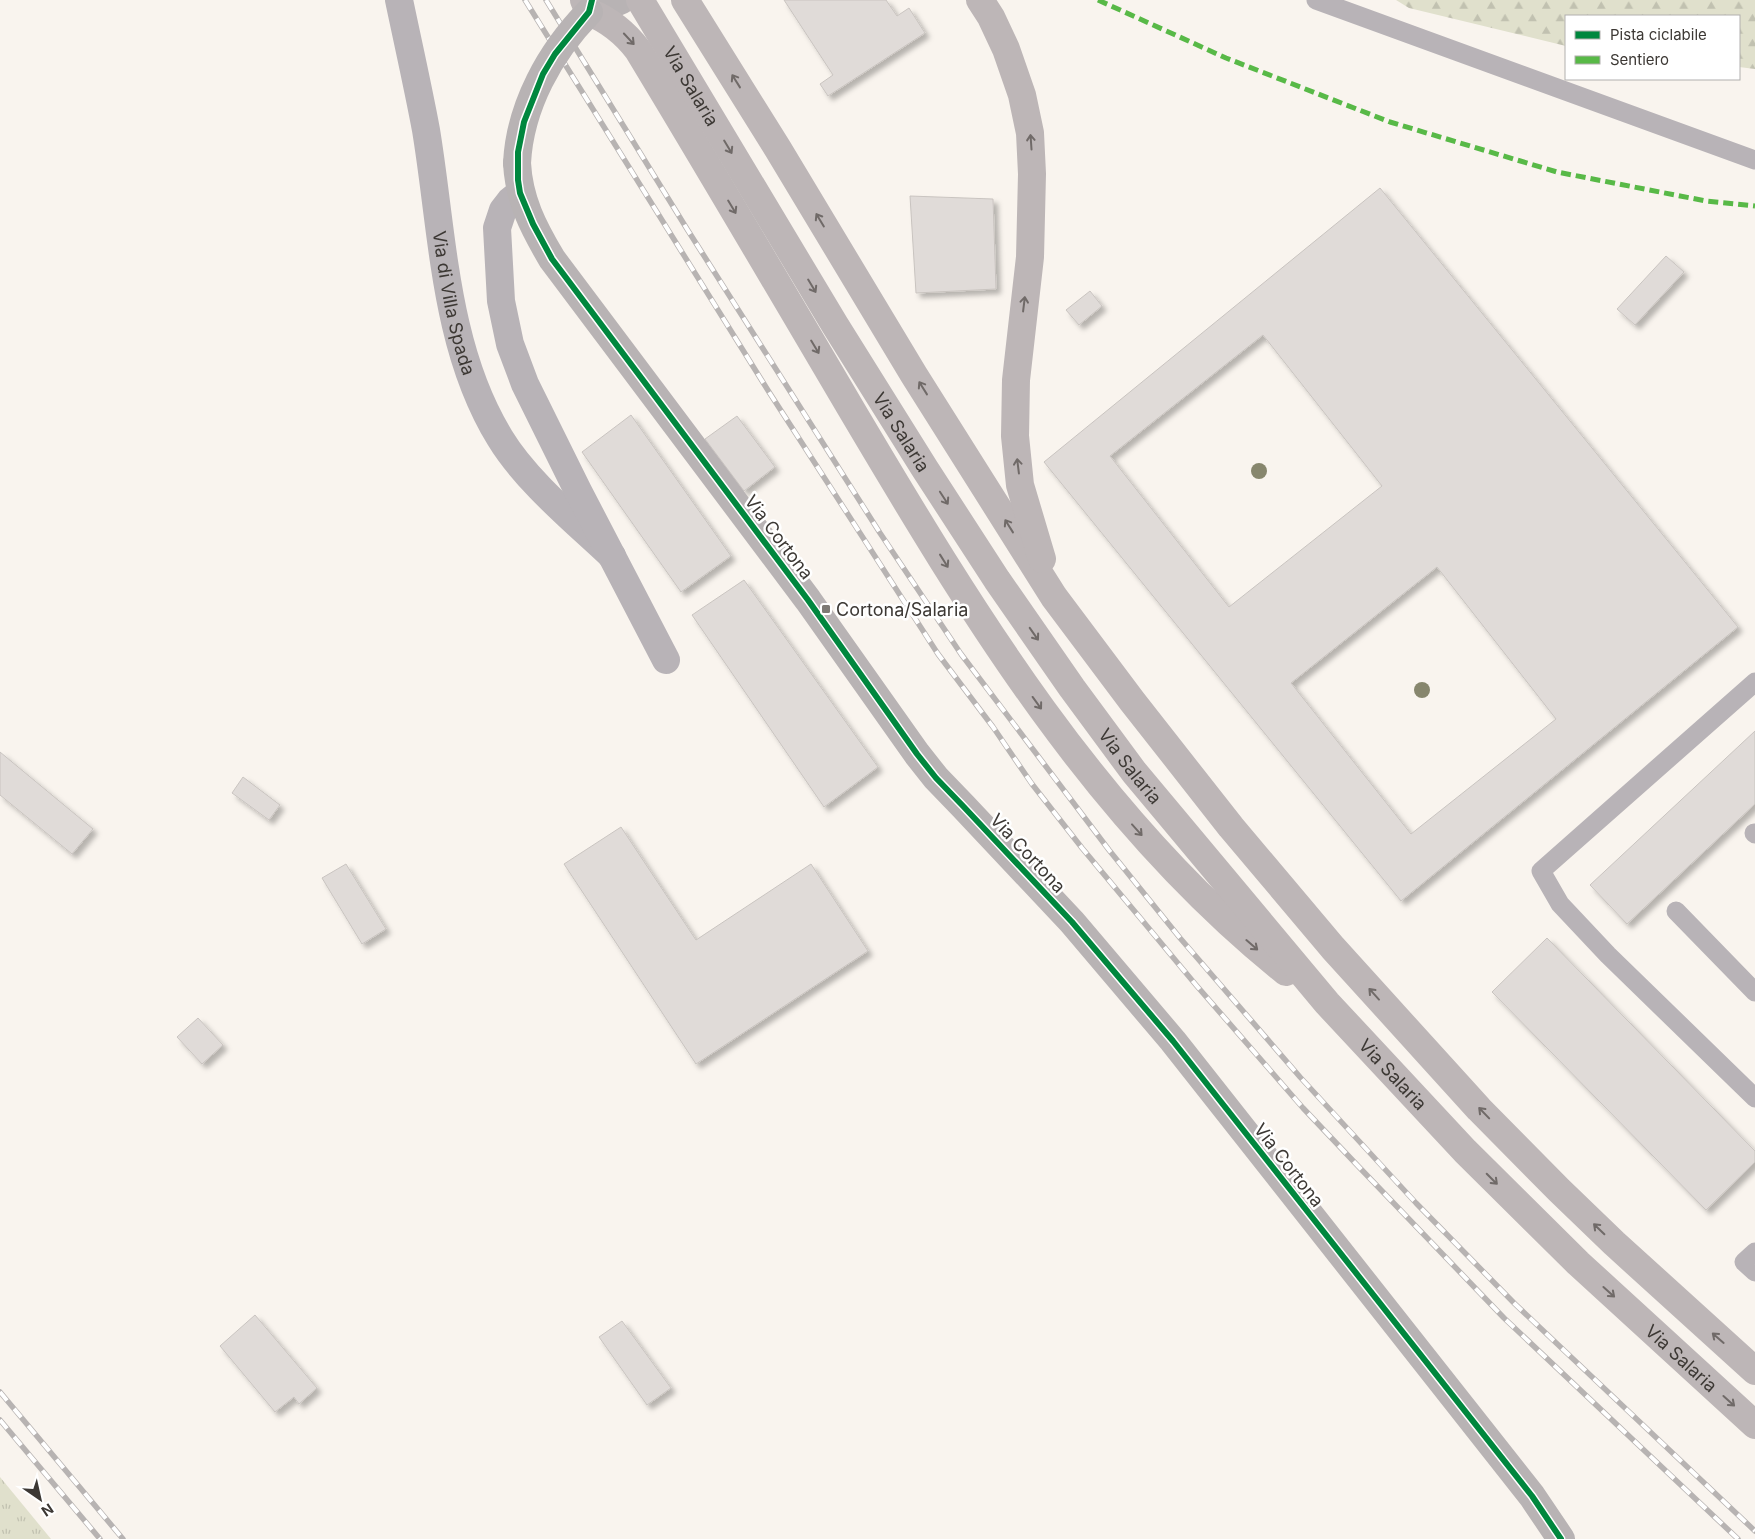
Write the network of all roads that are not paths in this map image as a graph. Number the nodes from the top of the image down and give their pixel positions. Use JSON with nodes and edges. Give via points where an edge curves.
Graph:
{"nodes":[{"id":1,"x":399,"y":0,"type":"edge"},
{"id":2,"x":622,"y":0,"type":"edge"},
{"id":3,"x":640,"y":0,"type":"edge"},
{"id":4,"x":685,"y":0,"type":"edge"},
{"id":5,"x":980,"y":0,"type":"edge"},
{"id":6,"x":1316,"y":0,"type":"edge"},
{"id":7,"x":588,"y":4,"type":"edge"},
{"id":8,"x":1755,"y":160,"type":"edge"},
{"id":9,"x":520,"y":193,"type":"junction"},
{"id":10,"x":612,"y":556,"type":"junction"},
{"id":11,"x":1054,"y":597,"type":"junction"},
{"id":12,"x":666,"y":660,"type":"dead end"},
{"id":13,"x":1755,"y":682,"type":"edge"},
{"id":14,"x":1676,"y":911,"type":"dead end"},
{"id":15,"x":1755,"y":992,"type":"edge"},
{"id":16,"x":1327,"y":1003,"type":"junction"},
{"id":17,"x":1755,"y":1098,"type":"edge"},
{"id":18,"x":1755,"y":1252,"type":"edge"},
{"id":19,"x":1755,"y":1272,"type":"edge"},
{"id":20,"x":1755,"y":1371,"type":"edge"},
{"id":21,"x":1755,"y":1425,"type":"edge"},
{"id":22,"x":1561,"y":1539,"type":"edge"}],
"edges":[{"from":1,"to":10,"type":"street","name":"Via di Villa Spada","via":[[426,130],[450,297],[475,388],[500,438],[533,480]]},
{"from":2,"to":7,"type":"street","via":[[606,7]]},
{"from":3,"to":16,"type":"main road","name":"Via Salaria","one_way":true,"via":[[840,333],[997,580],[1134,772]]},
{"from":11,"to":4,"type":"main road","one_way":true},
{"from":11,"to":5,"type":"main road","one_way":true,"via":[[1024,501],[1017,461],[1016,380],[1030,257],[1030,133],[1022,95],[1006,49]]},
{"from":6,"to":8,"type":"lane"},
{"from":7,"to":9,"type":"street","name":"Via Cortona","bridge":true,"via":[[543,74],[524,122],[517,163]]},
{"from":7,"to":16,"type":"main road","one_way":true,"via":[[638,50],[902,494],[999,648],[1083,765],[1126,818],[1220,916],[1260,952]]},
{"from":9,"to":10,"type":"street","name":"Via di Villa Spada","via":[[504,210],[497,228],[501,301],[510,344],[525,384]]},
{"from":9,"to":22,"type":"street","name":"Via Cortona","via":[[552,259],[808,600],[917,754],[1072,922],[1172,1041],[1532,1496]]},
{"from":10,"to":12,"type":"street","name":"Via di Villa Spada"},
{"from":20,"to":11,"type":"main road","one_way":true,"via":[[1559,1190],[1404,1027],[1231,828]]},
{"from":13,"to":17,"type":"lane","via":[[1541,871],[1560,904],[1608,955]]},
{"from":14,"to":15,"type":"lane"},
{"from":16,"to":21,"type":"main road","name":"Via Salaria","one_way":true,"via":[[1465,1151],[1571,1257]]},
{"from":18,"to":19,"type":"lane","via":[[1744,1262]]}]}
